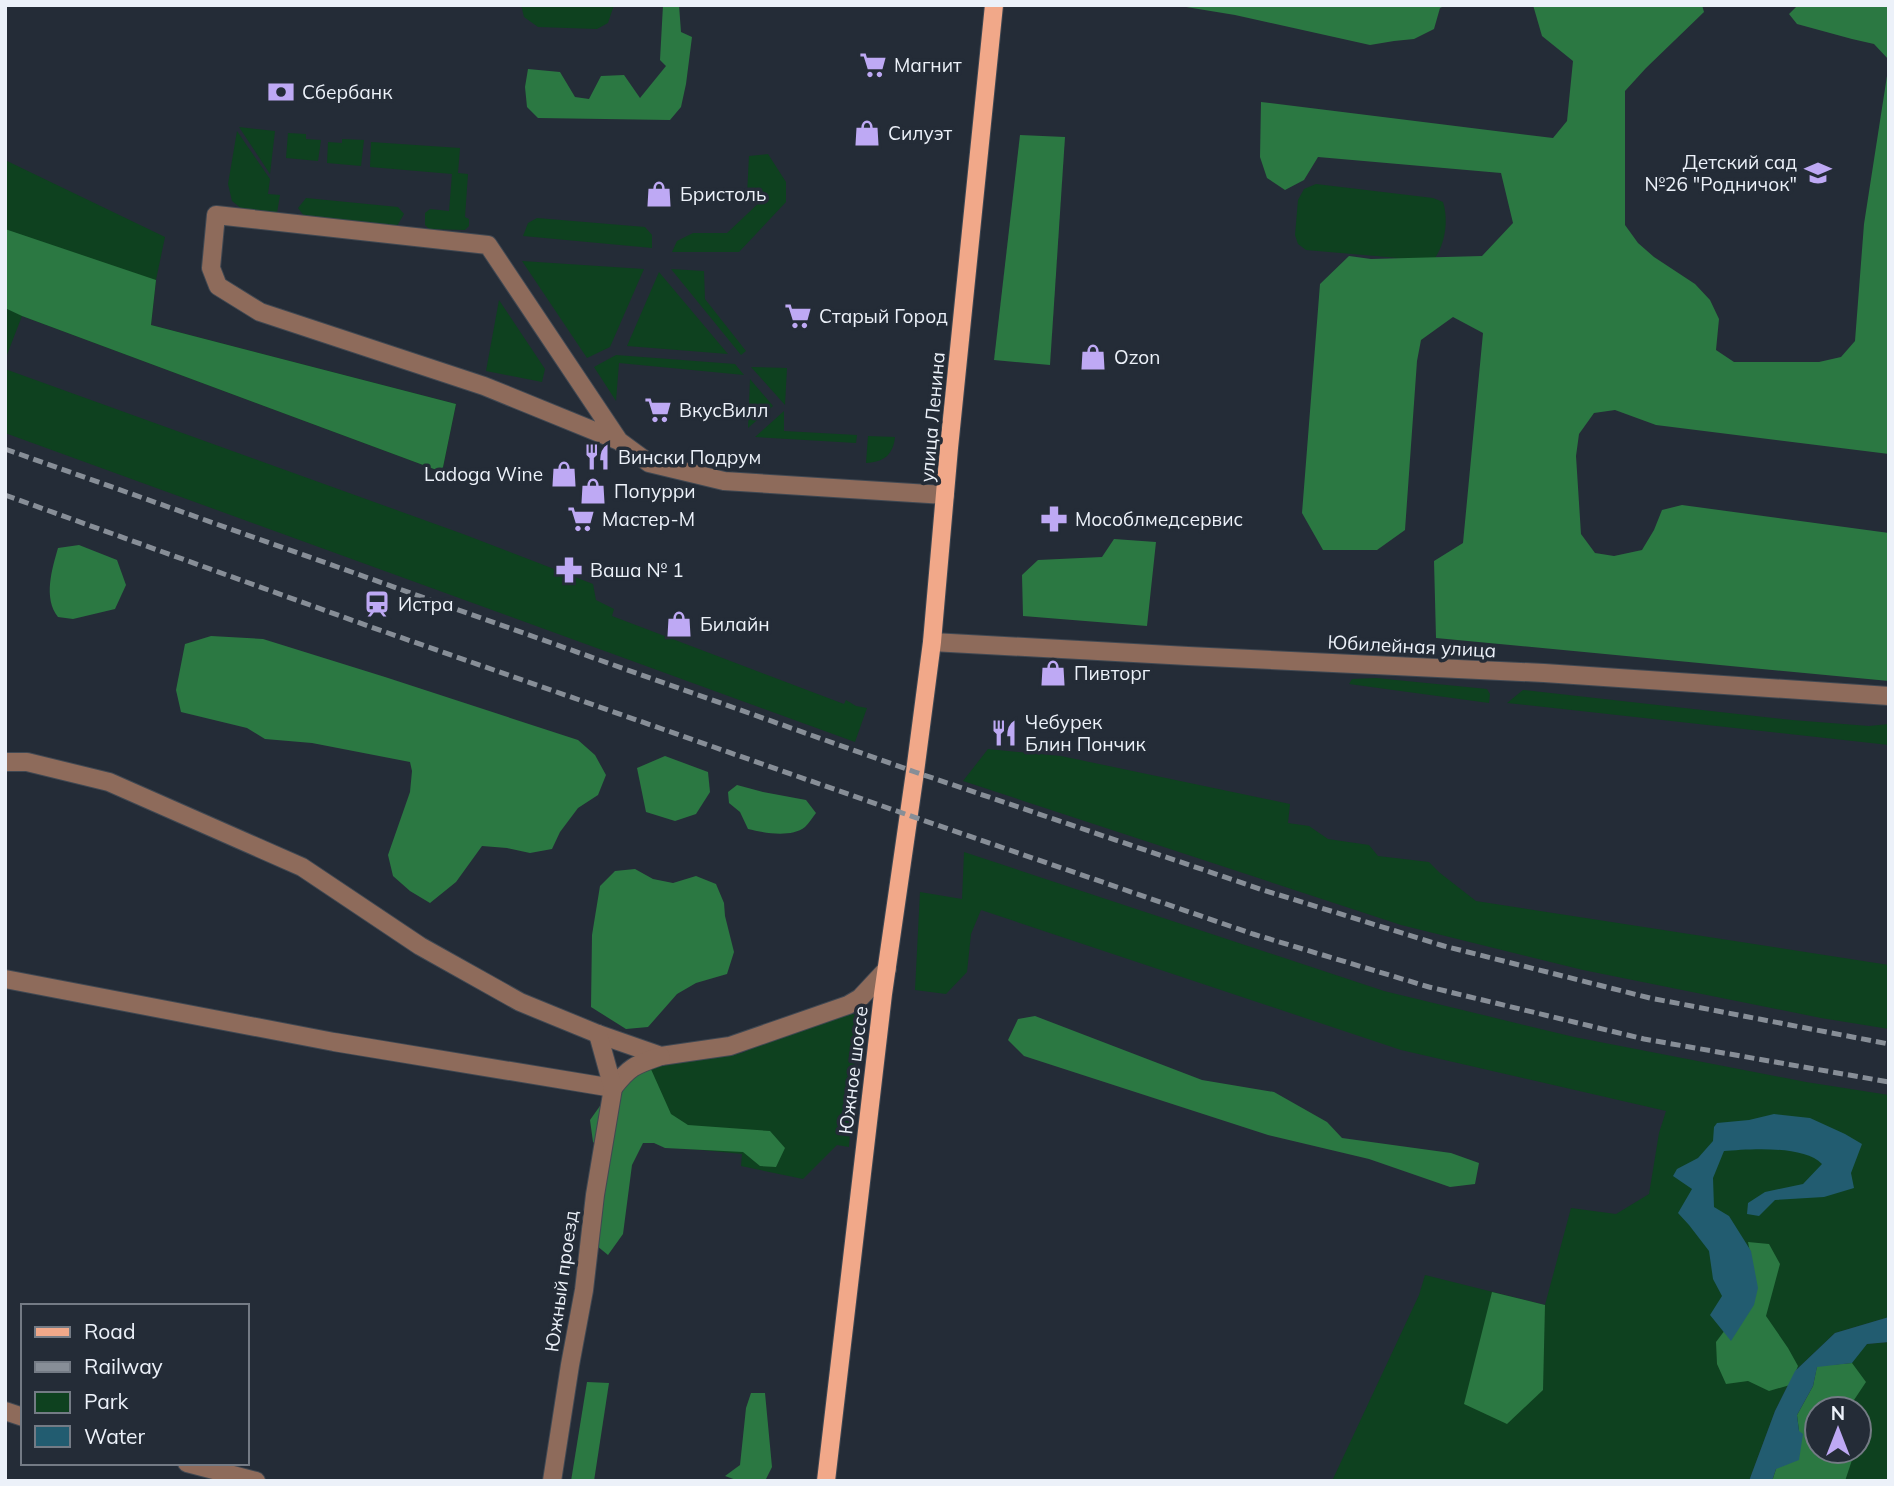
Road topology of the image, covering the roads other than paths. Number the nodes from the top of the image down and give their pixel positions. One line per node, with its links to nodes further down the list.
1 (994, 5): 3 (main road, улица Ленина)
2 (619, 441): 2 (street); 3 (street)
3 (945, 495): 4 (main road, улица Ленина)
4 (932, 642): 5 (main road, улица Ленина); 6 (street, Юбилейная улица)
5 (929, 665): 8 (main road, Южное шоссе)
6 (1889, 696)
7 (5, 762): 10 (street)
8 (887, 969): 11 (street); 16 (main road, Южное шоссе)
9 (5, 979): 12 (street)
10 (598, 1034): 11 (street); 12 (street)
11 (661, 1056): 12 (street)
12 (613, 1088): 15 (street, Южный проезд)
13 (195, 1465): 14 (street)
14 (256, 1481)
15 (552, 1481)
16 (826, 1481)

